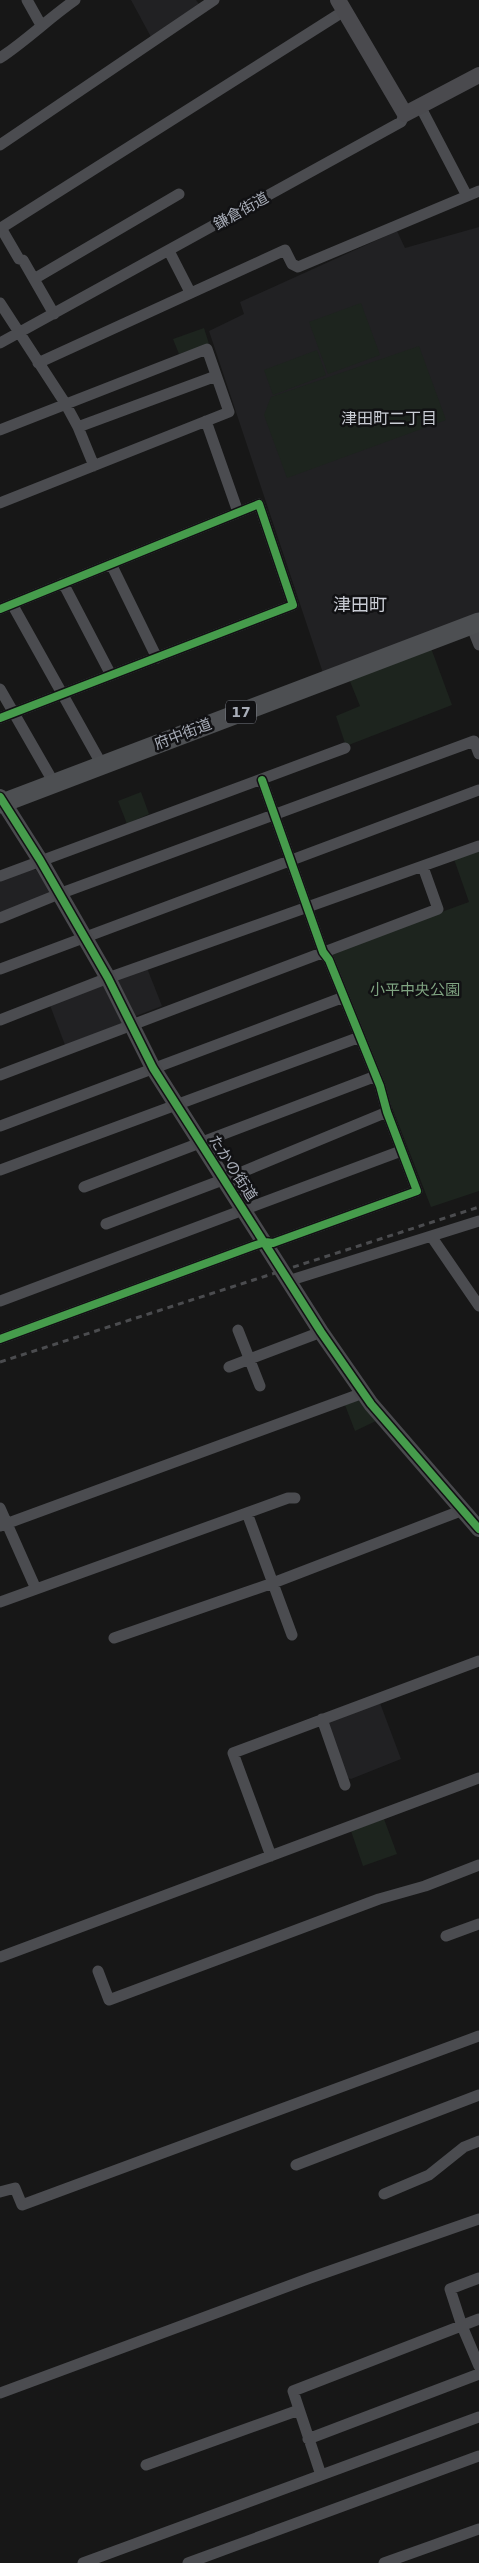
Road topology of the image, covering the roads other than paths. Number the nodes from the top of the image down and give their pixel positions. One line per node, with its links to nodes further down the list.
1 (27, 0): 5 (street)
2 (75, 0): 5 (street)
3 (214, 0): 10 (street)
4 (341, 5): 9 (street); 15 (street)
5 (40, 25): 6 (street)
6 (0, 58)
7 (479, 75): 8 (street, 鎌倉街道)
8 (420, 106): 9 (street, 鎌倉街道); 13 (street)
9 (405, 114): 14 (street, 鎌倉街道)
10 (0, 145)
11 (479, 191): 13 (street)
12 (179, 194): 15 (street)
13 (467, 196): 16 (street)
14 (169, 252): 16 (street); 18 (street, 鎌倉街道)
15 (34, 279): 18 (street)
16 (190, 292): 21 (street)
17 (0, 303): 19 (street)
18 (54, 314): 19 (street, 鎌倉街道)
19 (19, 333): 20 (street, 鎌倉街道); 21 (street)
20 (0, 343)
21 (38, 362): 23 (street)
22 (216, 376): 23 (street); 24 (street); 25 (street)
23 (65, 403): 25 (street); 26 (street)
24 (206, 421): 27 (street); 29 (street)
25 (78, 427): 27 (street)
26 (0, 430)
27 (94, 466): 28 (street)
28 (0, 503)
29 (238, 512): 30 (street); 36 (street)
30 (111, 564): 31 (street); 36 (street)
31 (63, 583): 32 (street); 37 (street)
32 (12, 604): 33 (street); 39 (street)
33 (0, 609)
34 (475, 624): 35 (street); 44 (main road, 府中街道 / 17)
35 (479, 645)
36 (157, 658): 37 (street)
37 (111, 675): 39 (street)
38 (0, 688): 40 (street)
39 (62, 694): 40 (street); 44 (street)
40 (14, 712): 41 (street); 46 (street)
41 (0, 718)
42 (344, 748): 45 (street)
43 (479, 754): 49 (street)
44 (102, 765): 46 (main road, 府中街道 / 17)
45 (262, 780): 49 (street); 51 (street)
46 (54, 783): 48 (main road, 府中街道 / 17)
47 (479, 790): 52 (street)
48 (1, 801): 51 (street, たかの街道)
49 (275, 814): 52 (street); 55 (street)
50 (479, 846): 53 (street)
51 (40, 860): 54 (street); 55 (street, たかの街道)
52 (291, 860): 56 (street); 58 (street)
53 (423, 866): 56 (street); 59 (street)
54 (0, 876)
55 (59, 894): 57 (street); 58 (street, たかの街道)
56 (307, 907): 59 (street); 61 (street)
57 (0, 918)
58 (84, 936): 60 (street); 61 (street, たかの街道)
59 (323, 952): 62 (street); 64 (street)
60 (0, 969)
61 (108, 978): 63 (street); 64 (street, たかの街道)
62 (344, 997): 65 (street); 66 (street)
63 (0, 1020)
64 (132, 1025): 66 (street, たかの街道); 67 (street)
65 (360, 1037): 68 (street); 69 (street)
66 (153, 1068): 69 (street, たかの街道); 71 (street)
67 (0, 1075)
68 (376, 1076): 70 (street); 72 (street)
69 (175, 1103): 72 (street, たかの街道); 74 (street)
70 (387, 1112): 73 (street); 75 (street)
71 (0, 1126)
72 (201, 1144): 75 (street, たかの街道); 76 (street)
73 (401, 1151): 77 (street); 81 (street)
74 (0, 1170)
75 (225, 1179): 77 (street, たかの街道); 79 (street)
76 (84, 1187)
77 (245, 1211): 81 (street, たかの街道); 83 (street)
78 (479, 1221): 80 (street)
79 (106, 1224)
80 (431, 1236): 82 (street); 84 (street)
81 (265, 1242): 82 (street, たかの街道); 87 (street)
82 (288, 1281): 86 (street, たかの街道)
83 (0, 1301)
84 (479, 1306)
85 (238, 1330): 88 (street)
86 (321, 1332): 88 (street); 91 (street, たかの街道)
87 (0, 1339)
88 (250, 1360): 89 (street); 90 (street)
89 (230, 1367)
90 (260, 1386)
91 (363, 1393): 94 (street, たかの街道); 96 (street)
92 (295, 1498): 95 (street)
93 (0, 1508): 96 (street)
94 (463, 1510): 97 (street, たかの街道); 98 (street)
95 (246, 1513): 98 (street); 99 (street)
96 (4, 1525): 99 (street)
97 (479, 1529)
98 (273, 1583): 101 (street); 102 (street)
99 (36, 1589): 100 (street)
100 (0, 1602)
101 (292, 1635)
102 (114, 1638)
103 (479, 1661): 104 (street)
104 (322, 1719): 106 (street); 107 (street)
105 (479, 1778): 107 (street)
106 (345, 1785)
107 (272, 1856): 111 (street)
108 (479, 1865): 112 (street)
109 (479, 1924): 110 (street)
110 (446, 1936)
111 (0, 1957)
112 (98, 1971)
113 (479, 2036): 117 (street)
114 (479, 2095): 116 (street)
115 (479, 2141): 118 (street)
116 (296, 2164)
117 (0, 2192)
118 (384, 2194)
119 (479, 2219): 125 (street)
120 (479, 2278): 122 (street)
121 (479, 2319): 122 (street)
122 (462, 2326): 123 (street); 126 (street)
123 (479, 2366)
124 (479, 2374): 128 (street)
125 (0, 2393)
126 (299, 2410): 128 (street); 130 (street)
127 (479, 2417): 131 (street)
128 (308, 2439): 131 (street)
129 (479, 2456): 134 (street)
130 (146, 2465)
131 (321, 2475): 133 (street)
132 (479, 2529): 135 (street)
133 (83, 2563)
134 (188, 2563)
135 (384, 2563)

